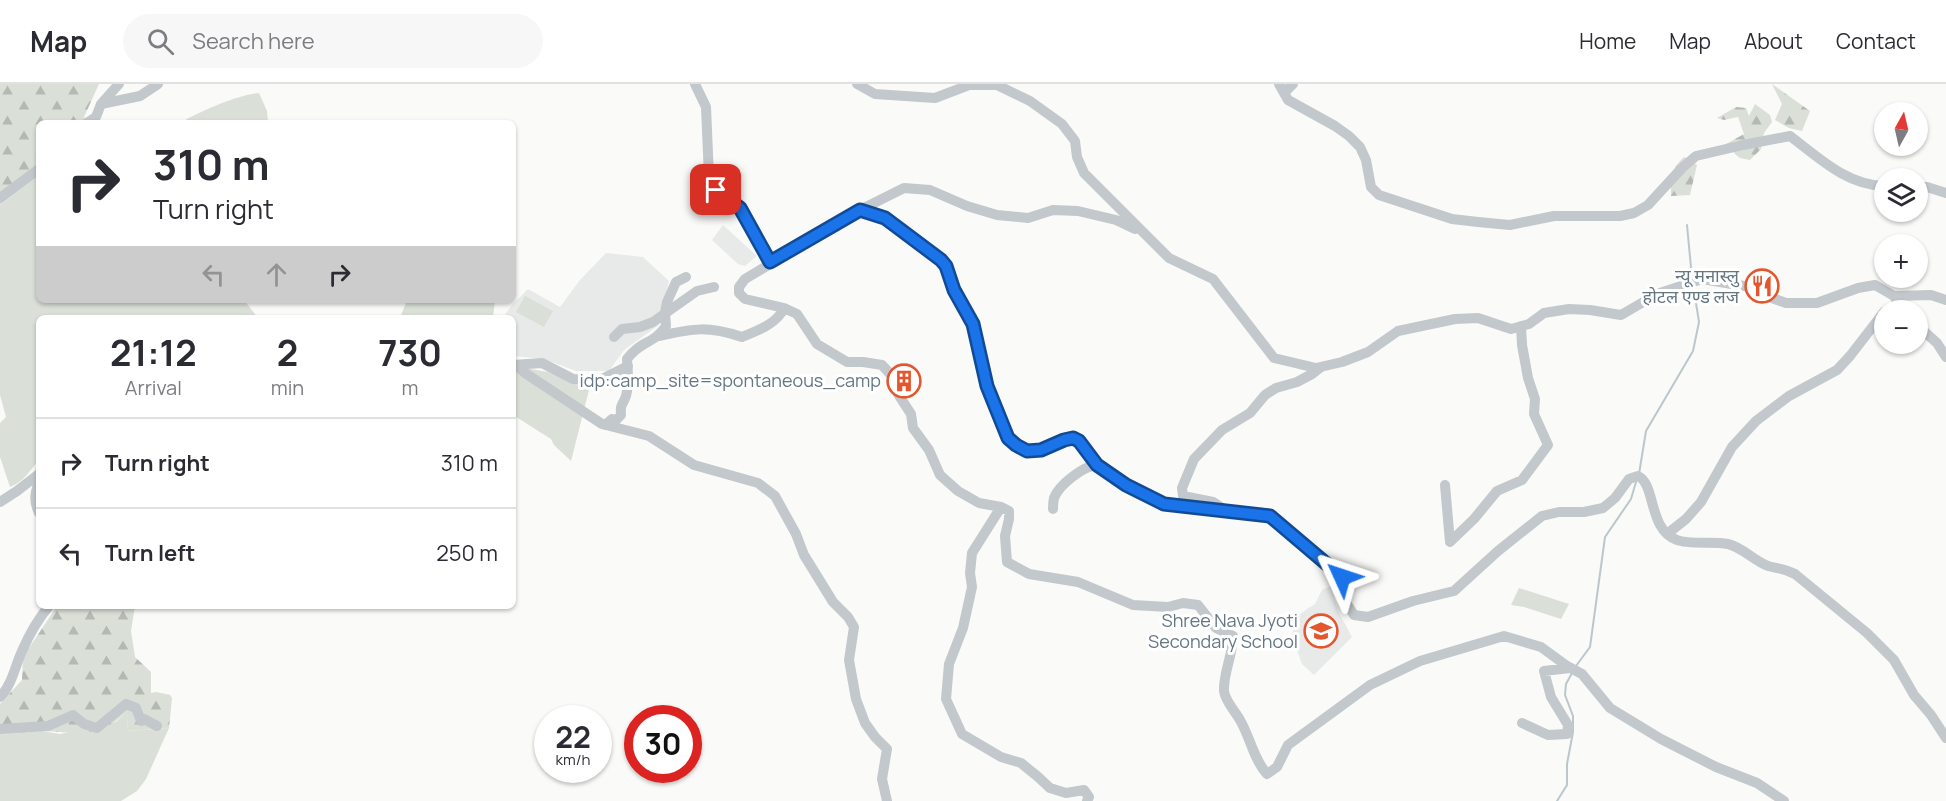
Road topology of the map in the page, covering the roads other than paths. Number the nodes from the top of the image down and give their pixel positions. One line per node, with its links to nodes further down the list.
1 (119, 84): 7 (street)
2 (158, 84): 7 (street)
3 (694, 84): 16 (street)
4 (857, 84): 15 (street)
5 (1293, 84): 6 (street)
6 (1281, 88): 10 (street)
7 (101, 104): 8 (street)
8 (92, 120)
9 (36, 171): 13 (street)
10 (1874, 185)
11 (1928, 187): 12 (street)
12 (1946, 194)
13 (0, 198)
14 (860, 210): 15 (street); 16 (street); 36 (street)
15 (1150, 239): 34 (street)
16 (770, 262): 23 (street)
17 (686, 277): 24 (street)
18 (714, 287): 24 (street)
19 (1894, 296): 20 (street); 21 (street); 22 (street); 26 (street)
20 (1891, 300)
21 (1896, 300)
22 (1946, 300)
23 (784, 308): 28 (street); 42 (street)
24 (666, 315): 28 (street); 29 (street)
25 (1874, 324): 45 (street)
26 (1521, 326): 34 (street); 38 (street)
27 (1928, 335): 30 (street)
28 (660, 336): 33 (street)
29 (614, 337)
30 (1946, 357)
31 (516, 365): 33 (street)
32 (516, 366): 35 (street)
33 (628, 366): 35 (street)
34 (1321, 367): 44 (street)
35 (605, 424): 53 (street)
36 (1097, 465): 43 (street); 44 (street)
37 (36, 476): 40 (street)
38 (1445, 485)
39 (36, 489): 41 (street)
40 (0, 502)
41 (36, 506)
42 (1001, 507): 47 (street); 54 (street)
43 (1053, 508)
44 (1227, 511): 45 (street)
45 (1667, 534): 52 (street)
46 (47, 609): 48 (street)
47 (1570, 668): 49 (street); 55 (street)
48 (0, 697)
49 (1522, 723)
50 (158, 726): 51 (street)
51 (0, 729)
52 (1946, 738)
53 (888, 801)
54 (1087, 801)
55 (1784, 801)

